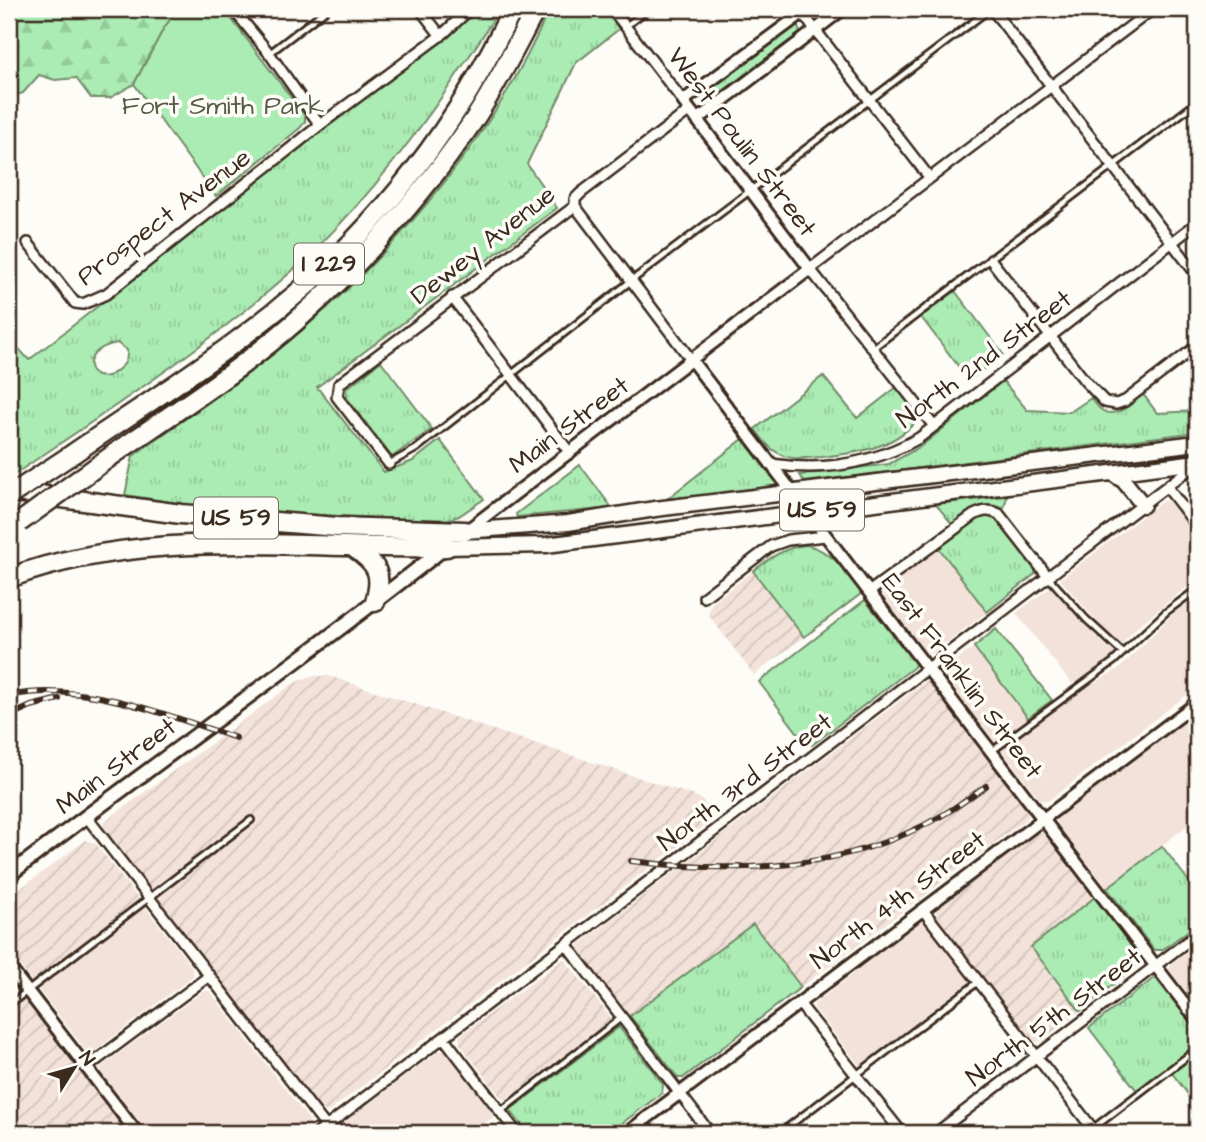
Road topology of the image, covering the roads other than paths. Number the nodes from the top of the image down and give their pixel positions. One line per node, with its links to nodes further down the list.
1 (233, 9): 16 (street)
2 (327, 9): 16 (lane)
3 (420, 9): 15 (street)
4 (470, 9): 15 (street, Prospect Avenue)
5 (513, 9): 48 (highway, I 229, bridge)
6 (536, 9): 51 (highway, I 229, bridge)
7 (612, 9): 13 (street, West Poulin Street)
8 (648, 9): 13 (lane)
9 (843, 9): 14 (street, Dewey Avenue)
10 (991, 9): 17 (street); 18 (lane)
11 (1153, 9): 17 (street, Main Street)
12 (803, 10): 14 (street); 20 (street, Dewey Avenue)
13 (626, 26): 20 (street, West Poulin Street)
14 (815, 30): 18 (street); 20 (street, Dewey Avenue)
15 (441, 36): 21 (street, Prospect Avenue)
16 (269, 53): 21 (street)
17 (1052, 85): 22 (street); 23 (street, Main Street)
18 (870, 100): 23 (street); 24 (lane)
19 (1197, 102): 22 (lane)
20 (690, 110): 24 (street, West Poulin Street); 25 (street, Dewey Avenue)
21 (320, 125): 28 (street, Prospect Avenue)
22 (1114, 165): 27 (street); 29 (lane)
23 (929, 177): 30 (street, Main Street)
24 (750, 190): 30 (street, West Poulin Street); 32 (lane)
25 (575, 206): 32 (street); 33 (street, Dewey Avenue)
26 (1197, 223): 27 (street, North 2nd Street)
27 (1172, 242): 31 (street); 34 (street, North 2nd Street)
28 (28, 243)
29 (991, 260): 34 (street); 36 (lane)
30 (810, 269): 36 (street); 37 (street, Main Street)
31 (1197, 275)
32 (631, 281): 37 (street); 38 (lane)
33 (453, 297): 38 (street); 43 (street, Dewey Avenue)
34 (1049, 336): 35 (street); 39 (street, North 2nd Street)
35 (1197, 346)
36 (873, 348): 39 (street)
37 (692, 360): 41 (street, Main Street); 44 (street, East Franklin Street)
38 (511, 375): 41 (street); 43 (lane)
39 (933, 425): 44 (street, North 2nd Street)
40 (1197, 443): 47 (main road, US 59)
41 (570, 453): 53 (street, Main Street)
42 (1197, 462): 45 (main road, US 59); 46 (street, North 3rd Street)
43 (389, 464)
44 (771, 464): 47 (street, East Franklin Street)
45 (1112, 473): 49 (main road); 50 (main road, US 59)
46 (1167, 486): 49 (street, North 3rd Street); 52 (street)
47 (794, 493): 50 (street, East Franklin Street); 53 (main road, US 59)
48 (9, 494): 53 (highway, US 59)
49 (1143, 505): 58 (street, North 3rd Street)
50 (807, 512): 54 (street, East Franklin Street); 56 (main road, US 59)
51 (14, 526)
52 (1197, 526)
53 (465, 531): 56 (main road, Main Street)
54 (826, 536): 60 (street, East Franklin Street); 61 (street)
55 (353, 547): 56 (highway, US 59); 57 (highway, US 59); 62 (highway)
56 (447, 547): 62 (main road, Main Street)
57 (9, 578)
58 (1049, 578): 60 (street); 63 (lane); 64 (street, North 3rd Street)
59 (1197, 589): 63 (lane)
60 (869, 592): 64 (street, East Franklin Street)
61 (704, 597)
62 (375, 603): 67 (main road, Main Street)
63 (1123, 653): 66 (lane)
64 (928, 669): 66 (street, East Franklin Street); 74 (street, North 3rd Street)
65 (1197, 702): 68 (street, North 4th Street)
66 (991, 751): 68 (street, East Franklin Street)
67 (86, 816): 70 (main road, Main Street); 71 (street)
68 (1043, 819): 72 (street, North 4th Street); 75 (street, East Franklin Street)
69 (251, 820): 71 (lane)
70 (9, 875)
71 (150, 899): 77 (street); 79 (lane)
72 (923, 910): 78 (street); 80 (street, North 4th Street)
73 (1197, 934): 75 (street, North 5th Street)
74 (566, 944): 82 (street); 84 (street, North 3rd Street)
75 (1156, 966): 83 (street, East Franklin Street); 86 (street, North 5th Street)
76 (9, 967): 79 (street)
77 (209, 975): 87 (street); 91 (street)
78 (978, 982): 86 (street); 88 (lane)
79 (28, 991): 81 (lane); 87 (street)
80 (799, 1003): 88 (street); 89 (street, North 4th Street)
81 (9, 1005)
82 (622, 1017): 89 (street); 90 (lane)
83 (1197, 1020)
84 (444, 1038): 90 (street); 91 (street, North 3rd Street)
85 (1197, 1049): 92 (lane)
86 (1037, 1058): 92 (street); 99 (street, North 5th Street)
87 (86, 1068): 93 (street)
88 (856, 1076): 97 (lane); 98 (street)
89 (680, 1093): 95 (street, North 4th Street); 96 (street)
90 (500, 1111): 94 (street)
91 (325, 1131)
92 (1092, 1132)
93 (137, 1133)
94 (517, 1133)
95 (627, 1133)
96 (710, 1133)
97 (780, 1133)
98 (902, 1133)
99 (936, 1133)

